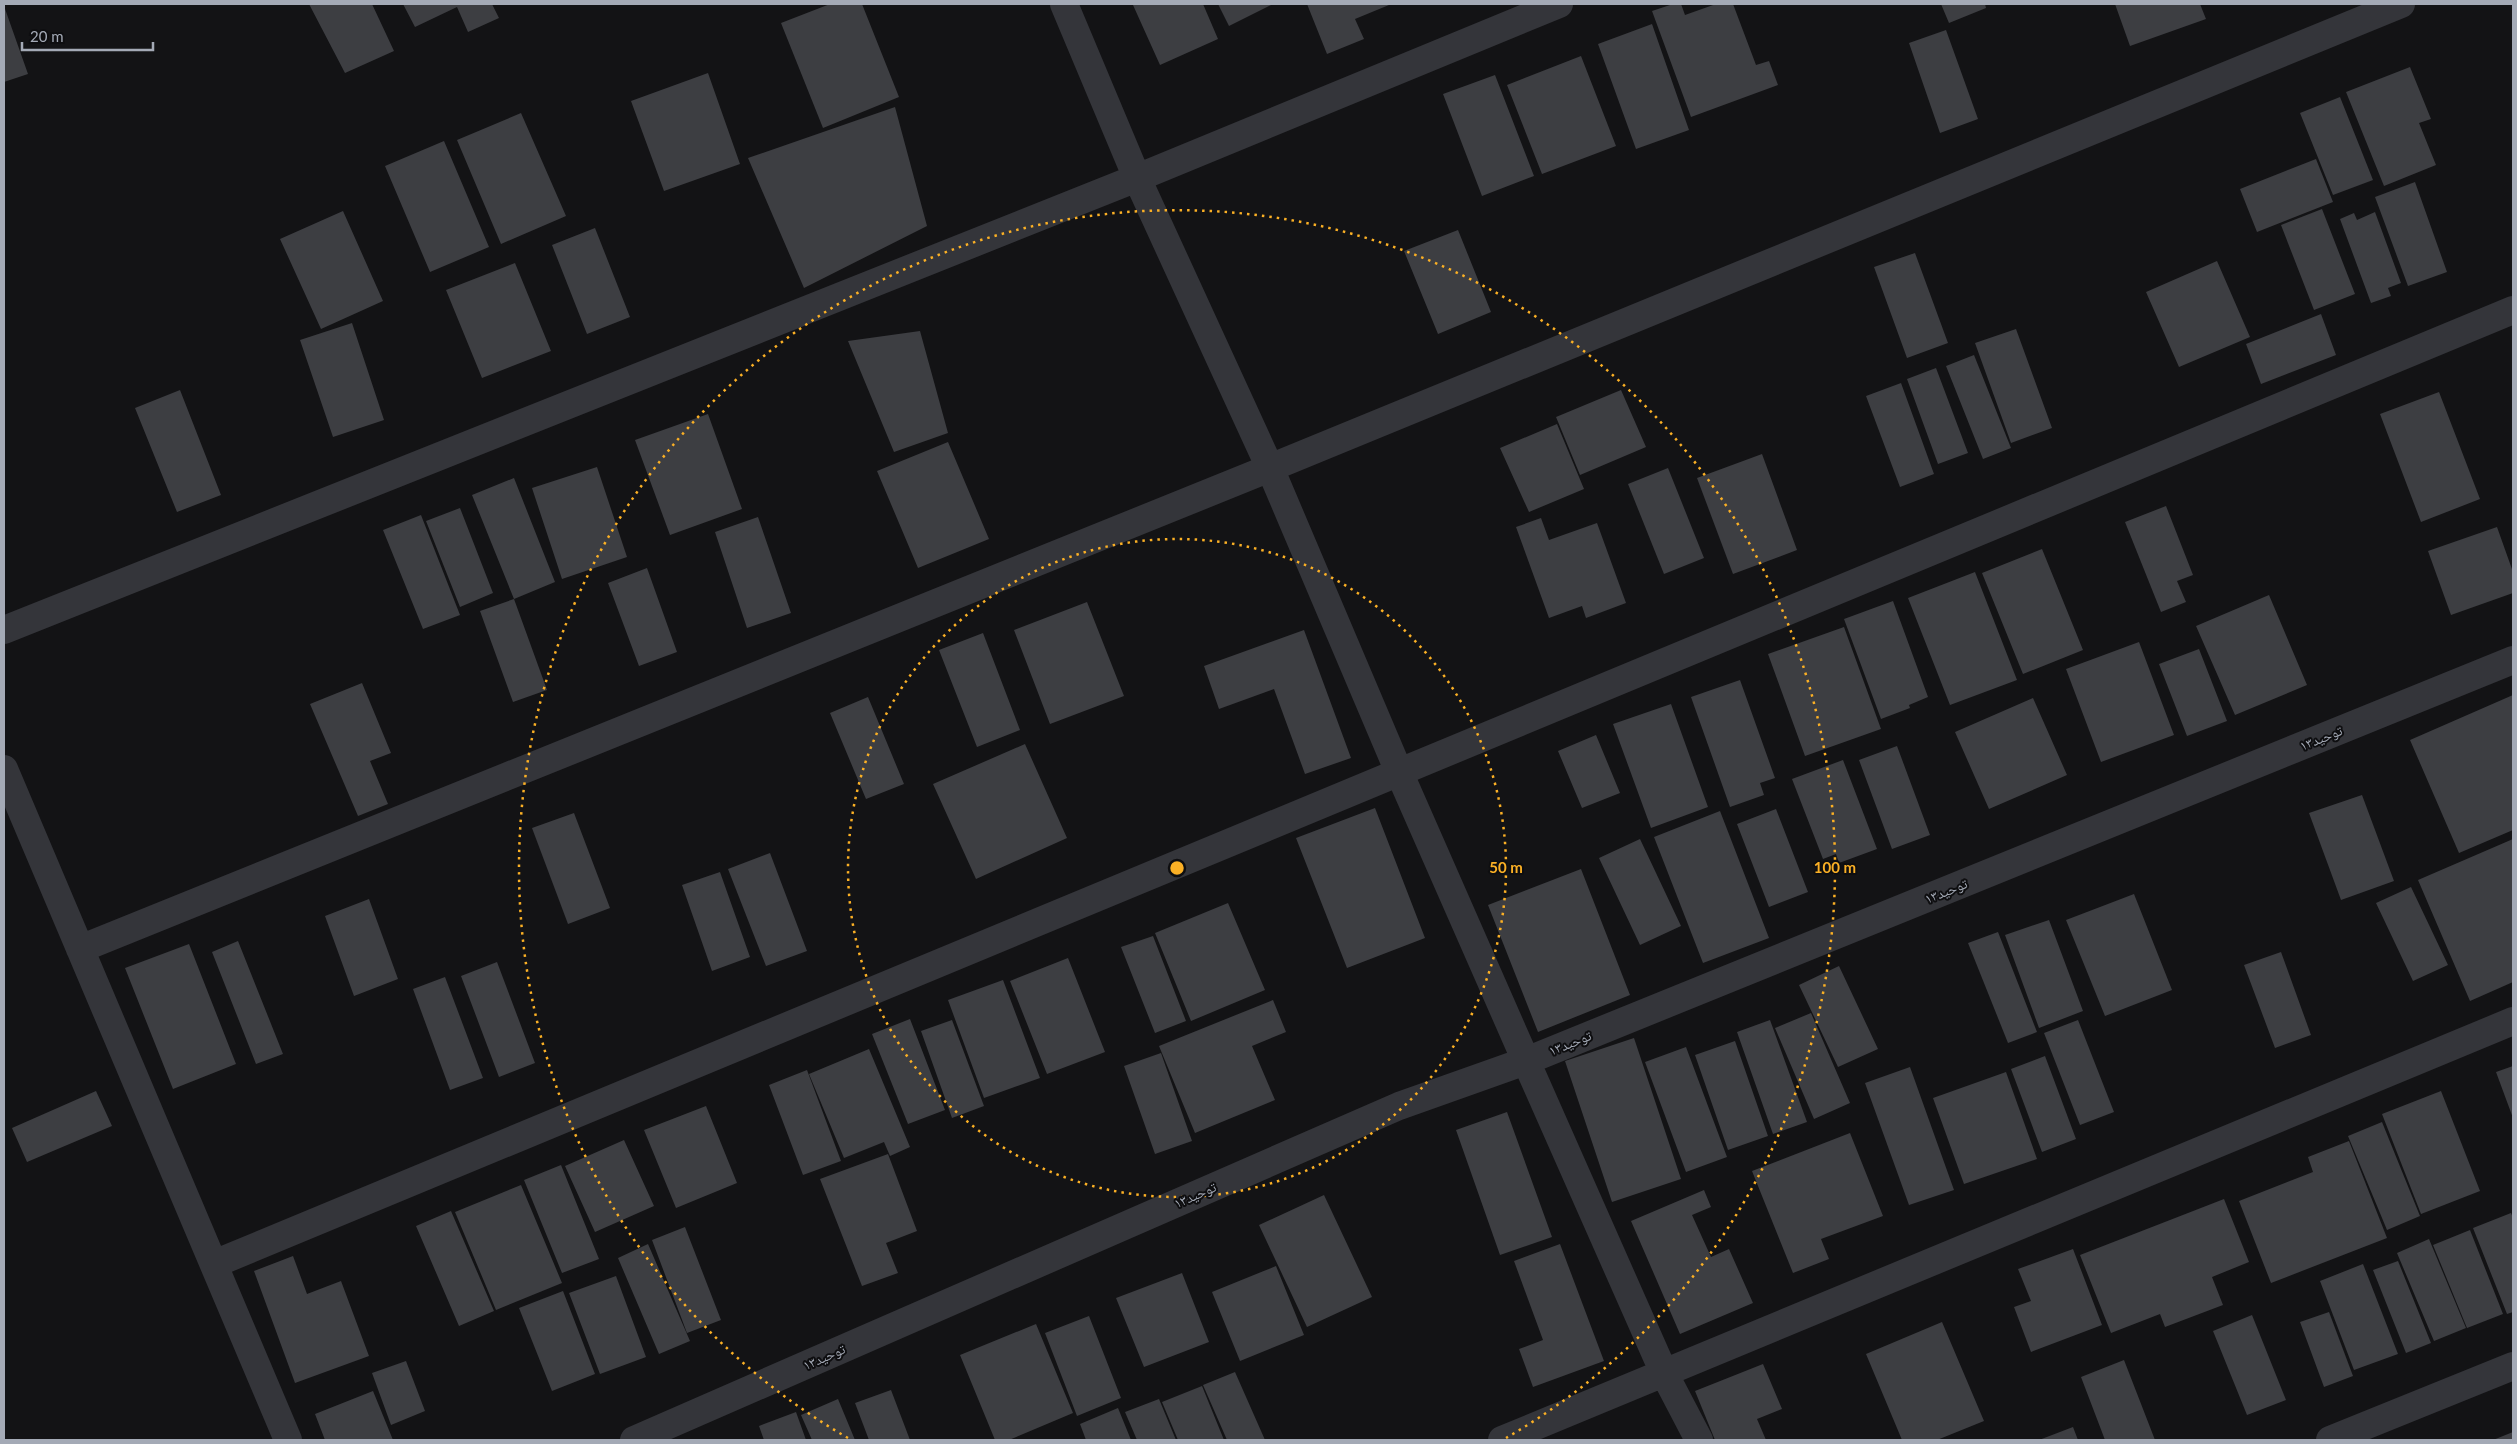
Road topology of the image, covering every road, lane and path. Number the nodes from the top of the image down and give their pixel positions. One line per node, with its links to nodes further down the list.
1 (1064, 4): 4 (street)
2 (1558, 4): 4 (street)
3 (2401, 4): 6 (street)
4 (1137, 178): 6 (street); 7 (street)
5 (2513, 310): 10 (street)
6 (1270, 468): 10 (street); 11 (street)
7 (4, 630)
8 (2513, 660): 13 (street, توحید۱۳)
9 (4, 769): 11 (street)
10 (1399, 772): 13 (street); 14 (street)
11 (80, 949): 14 (street)
12 (2513, 1021): 16 (street)
13 (1526, 1061): 16 (street); 18 (street, توحید۱۳)
14 (214, 1264): 17 (street)
15 (2513, 1366): 21 (street)
16 (1664, 1373): 19 (street); 20 (street)
17 (288, 1440)
18 (634, 1440)
19 (1502, 1440)
20 (1699, 1440)
21 (2330, 1440)

